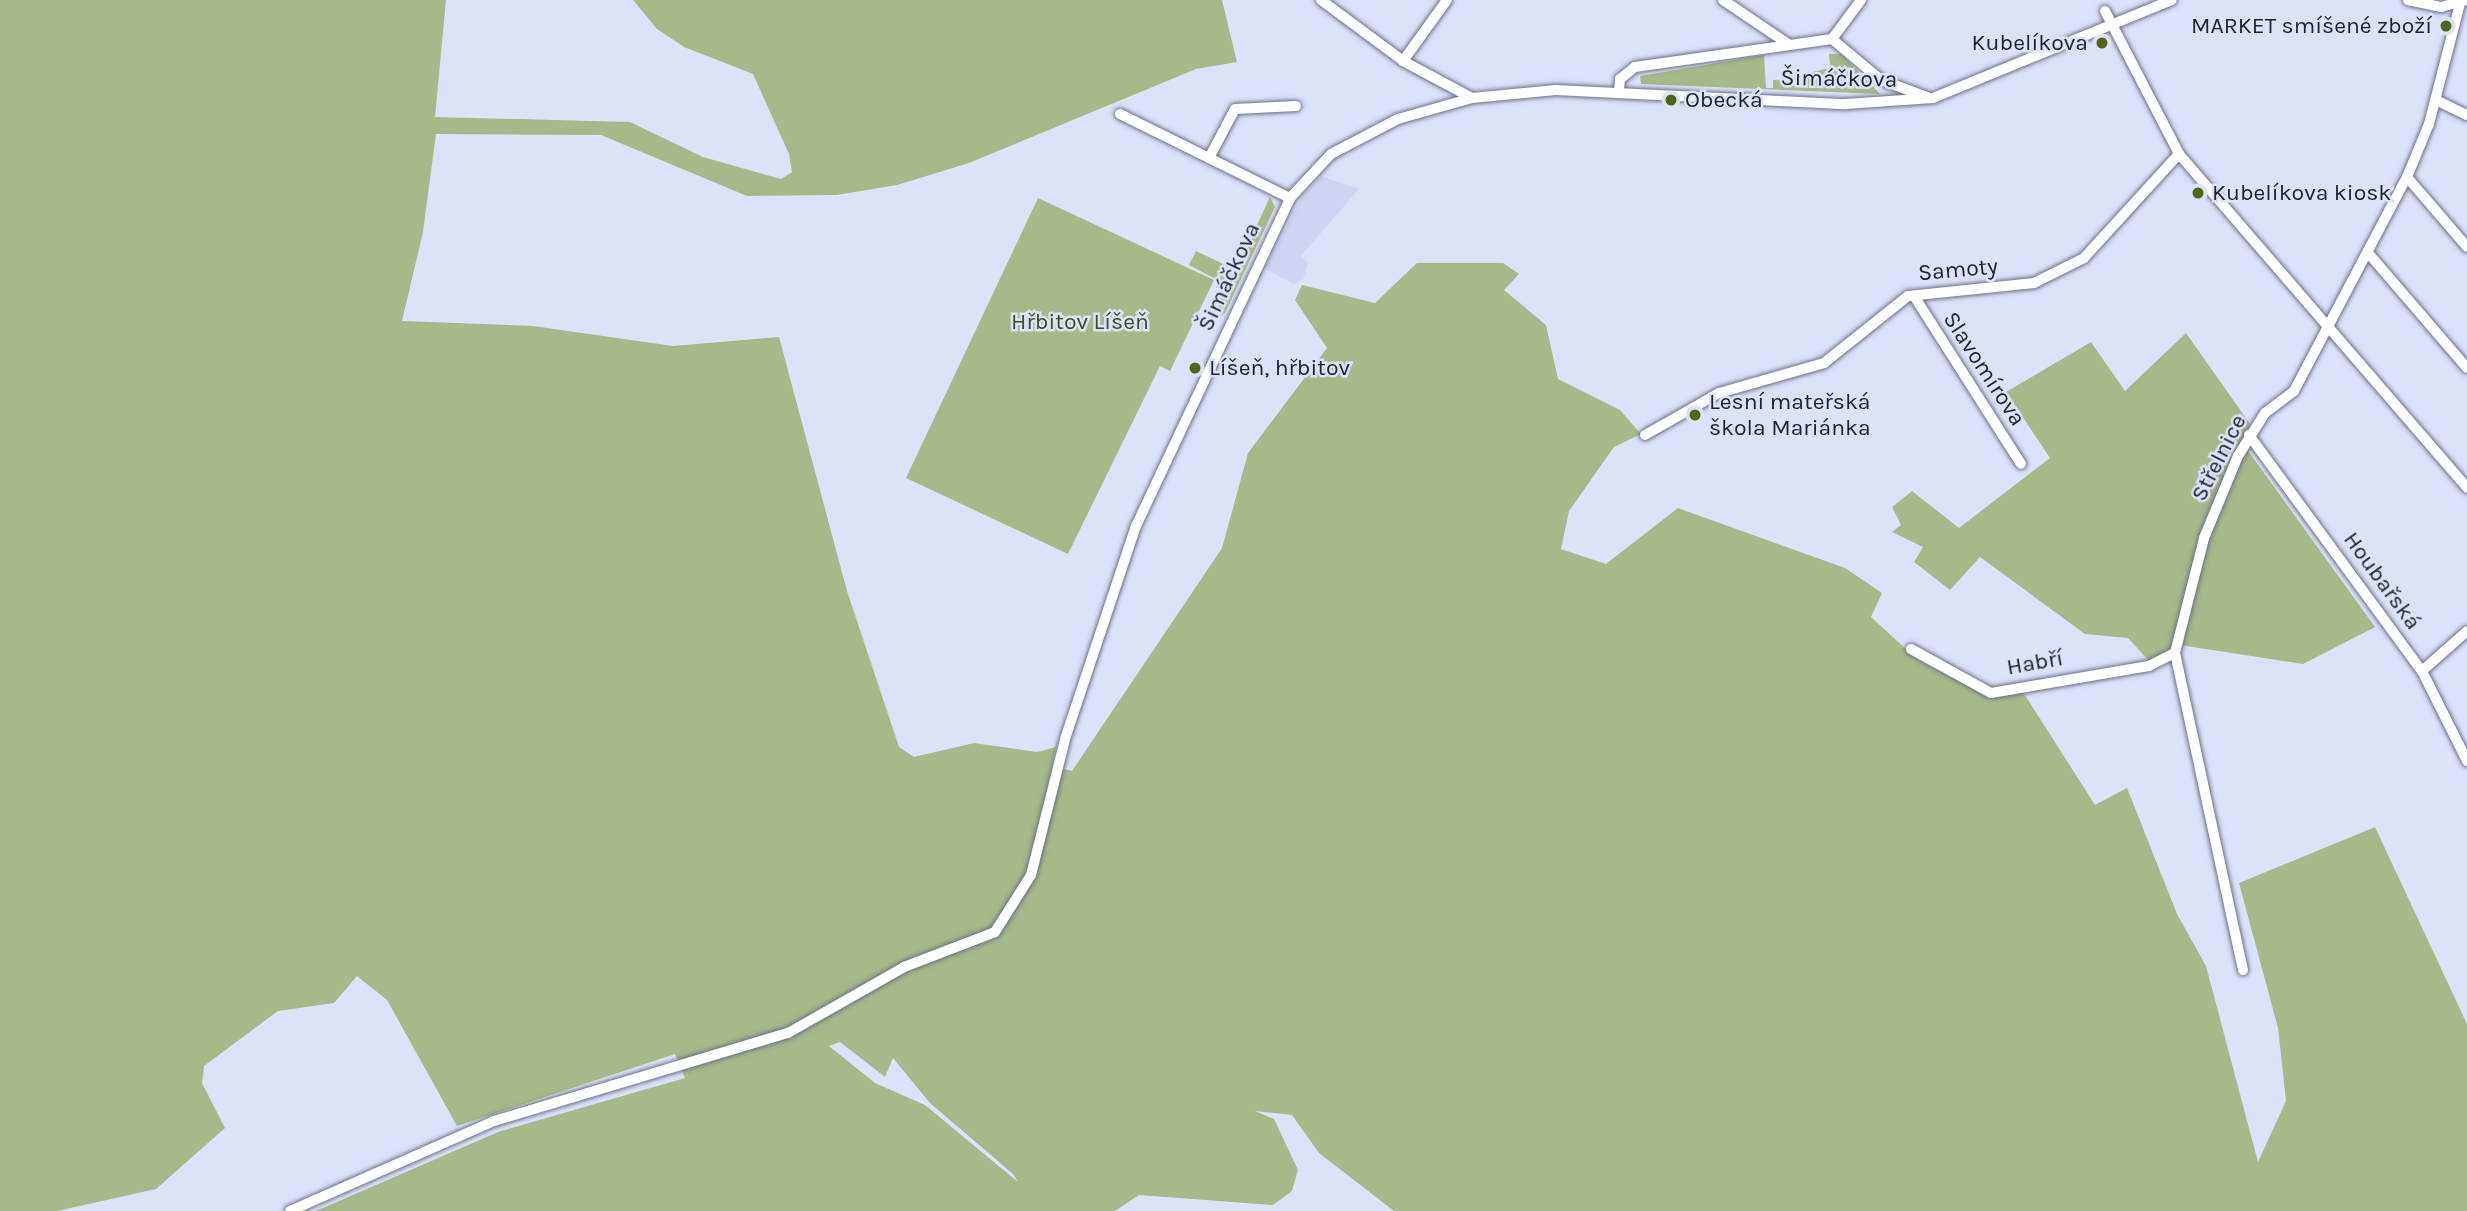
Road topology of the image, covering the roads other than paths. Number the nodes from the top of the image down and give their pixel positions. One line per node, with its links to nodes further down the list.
1 (1321, 0): 12 (street)
2 (1447, 0): 12 (street)
3 (1723, 0): 11 (street)
4 (1861, 0): 10 (street)
5 (2172, 0): 9 (street, Šimáčkova)
6 (2408, 0): 7 (street)
7 (2464, 2): 16 (street, Střelnice)
8 (2105, 11): 9 (street)
9 (2111, 26): 14 (street, Šimáčkova); 20 (street)
10 (1832, 39): 11 (street, Šimáčkova); 14 (street, Šimáčkova)
11 (1788, 44): 13 (street, Šimáčkova)
12 (1403, 61): 15 (street)
13 (1619, 92): 14 (street, Šimáčkova); 15 (street, Šimáčkova)
14 (1933, 98)
15 (1472, 99): 23 (street, Šimáčkova)
16 (2435, 100): 19 (street); 22 (street, Střelnice)
17 (1296, 106): 21 (street)
18 (1120, 114): 21 (street)
19 (2467, 115)
20 (2179, 154): 26 (street, Samoty); 27 (street)
21 (1209, 158): 23 (street)
22 (2407, 177): 24 (street); 25 (street, Střelnice)
23 (1290, 198): 39 (street, Šimáčkova)
24 (2467, 247)
25 (2369, 254): 27 (street, Střelnice); 28 (street)
26 (1914, 296): 29 (street, Samoty); 31 (street, Slavomírova)
27 (2329, 327): 30 (street, Střelnice); 32 (street)
28 (2467, 368)
29 (1645, 435)
30 (2249, 435): 35 (street, Střelnice); 36 (street, Houbařská)
31 (2021, 464)
32 (2467, 488)
33 (2467, 631): 36 (street)
34 (1911, 649): 35 (street, Habří)
35 (2175, 653): 38 (street, Střelnice)
36 (2422, 671): 37 (street, Houbařská)
37 (2467, 761)
38 (2243, 970)
39 (290, 1211)

